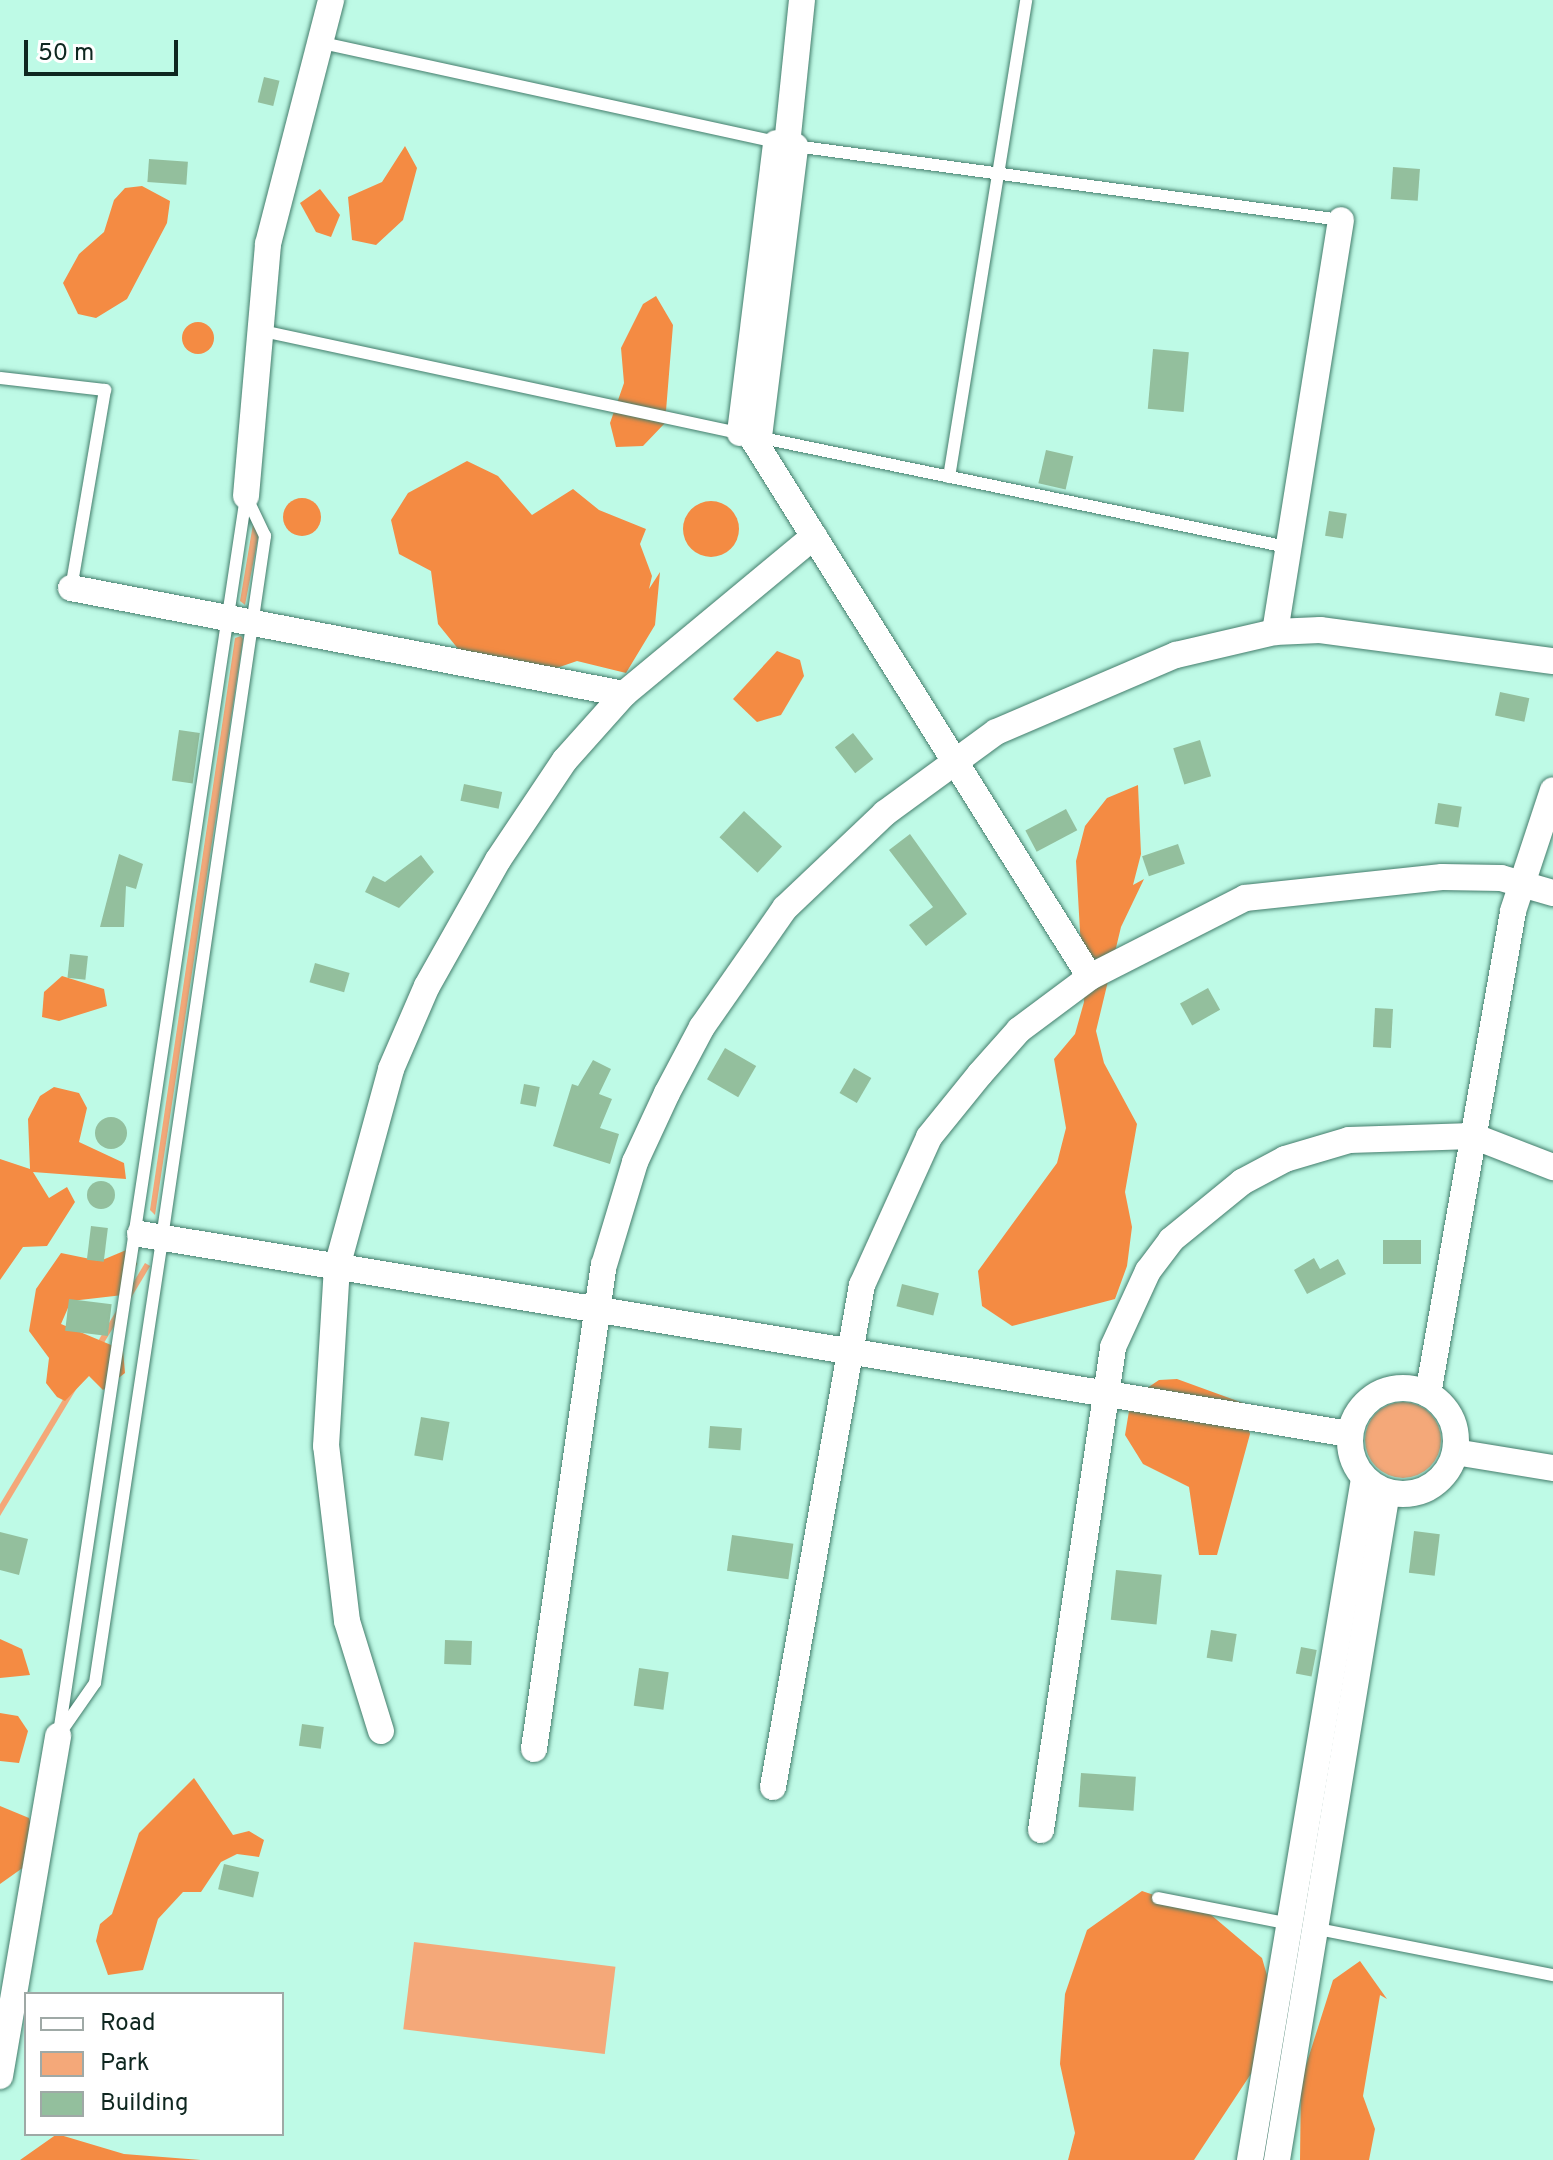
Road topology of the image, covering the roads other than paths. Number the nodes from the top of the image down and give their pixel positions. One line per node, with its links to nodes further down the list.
1 (331, 0): 4 (street)
2 (802, 0): 5 (street)
3 (1026, 0): 6 (lane)
4 (322, 43): 5 (lane); 8 (street)
5 (786, 144): 6 (lane); 10 (street)
6 (1001, 173): 7 (lane); 11 (lane)
7 (1341, 220): 14 (street)
8 (258, 330): 10 (lane); 12 (street)
9 (0, 378): 15 (lane)
10 (750, 435): 11 (lane); 13 (street)
11 (949, 477): 14 (lane)
12 (246, 496): 16 (lane); 16 (lane)
13 (814, 536): 19 (street); 20 (street)
14 (1287, 547): 17 (street)
15 (71, 588): 16 (street)
16 (240, 618): 19 (street); 27 (lane); 27 (lane)
17 (1275, 632): 18 (street); 20 (street)
18 (1553, 661)
19 (624, 694): 28 (street)
20 (953, 760): 24 (street); 29 (street)
21 (1553, 790): 22 (street)
22 (1520, 883): 23 (street); 24 (street); 25 (street)
23 (1553, 893)
24 (1090, 977): 30 (street)
25 (1473, 1136): 26 (street); 31 (street); 32 (street)
26 (1553, 1167)
27 (151, 1236): 28 (street); 39 (lane); 39 (lane)
28 (337, 1267): 29 (street); 38 (street)
29 (594, 1309): 30 (street); 40 (street)
30 (850, 1351): 31 (street); 41 (street)
31 (1106, 1393): 33 (street); 42 (street)
32 (1428, 1394): 33 (street); 34 (street)
33 (1350, 1434): 36 (street)
34 (1455, 1452): 35 (street); 37 (street)
35 (1553, 1468)
36 (1364, 1479): 37 (street); 44 (street)
37 (1387, 1492): 45 (street)
38 (381, 1731)
39 (58, 1736): 47 (street)
40 (534, 1749)
41 (773, 1787)
42 (1041, 1830)
43 (1158, 1898): 44 (lane)
44 (1289, 1923): 45 (lane); 48 (street)
45 (1315, 1928): 46 (lane); 49 (street)
46 (1553, 1975)
47 (0, 2076)
48 (1250, 2160)
49 (1277, 2160)

